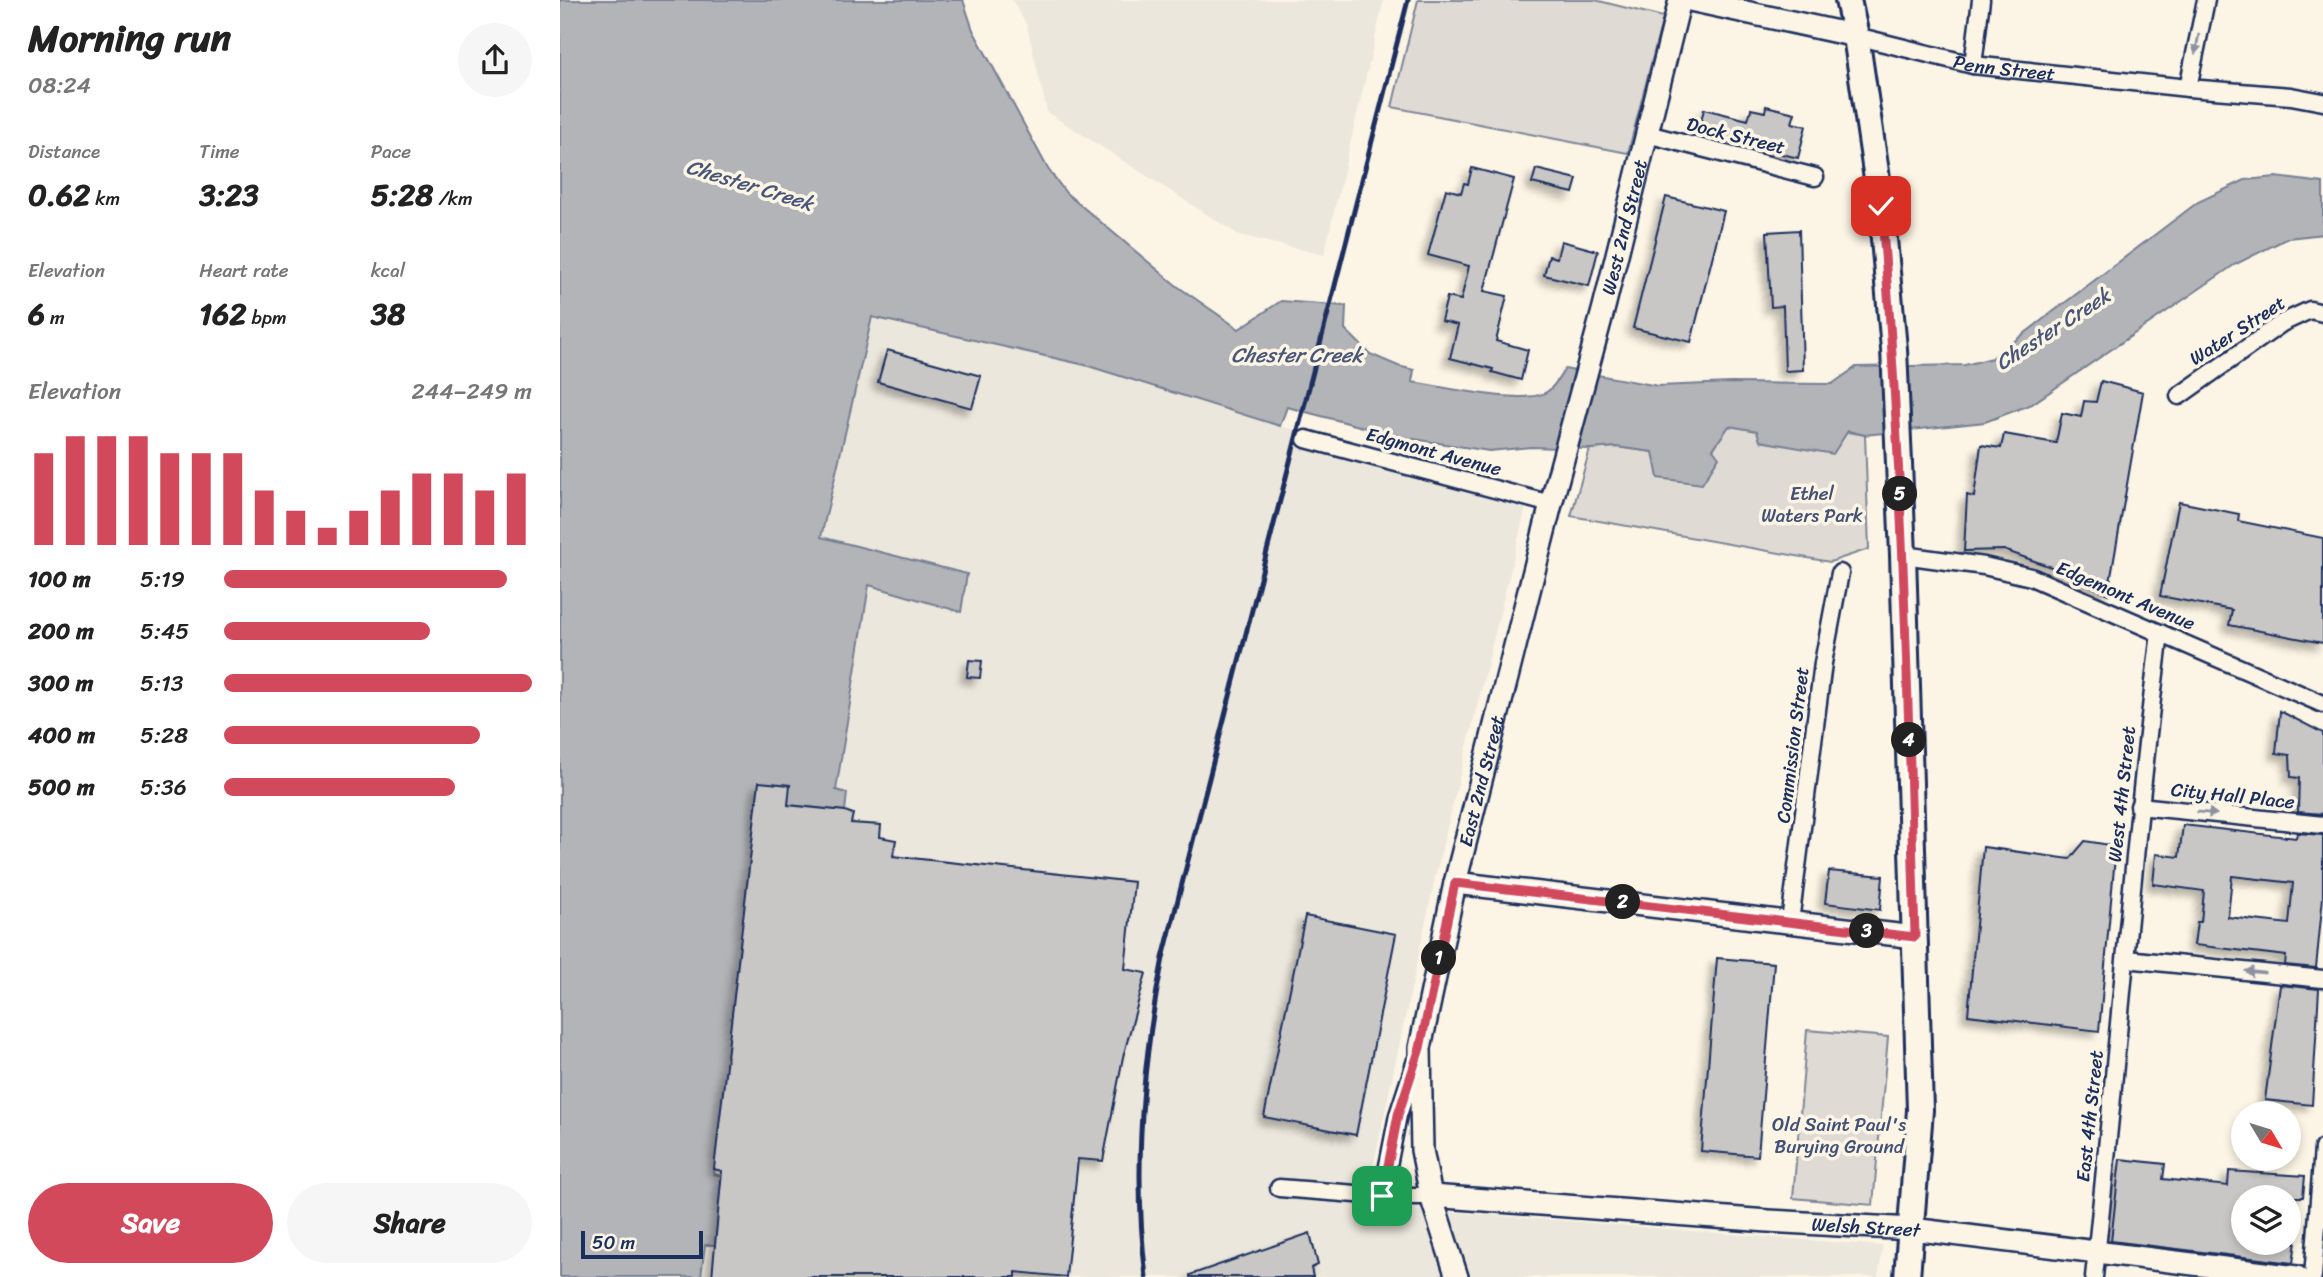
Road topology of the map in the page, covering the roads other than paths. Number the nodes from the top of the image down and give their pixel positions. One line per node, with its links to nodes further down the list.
1 (1680, 0): 10 (street, West 2nd Street)
2 (1690, 0): 6 (street, Penn Street)
3 (1848, 0): 6 (main road)
4 (1981, 0): 7 (street)
5 (2206, 0): 8 (street, one-way to 8)
6 (1856, 36): 7 (street, Penn Street); 17 (main road)
7 (1973, 65): 8 (street, Penn Street)
8 (2188, 88): 9 (street, Penn Street)
9 (2323, 102)
10 (1647, 134): 11 (street, Dock Street); 15 (street, West 2nd Street)
11 (1815, 177)
12 (2323, 313): 13 (street, Water Street)
13 (2179, 396)
14 (1306, 439): 16 (street, Edgmont Avenue)
15 (1565, 454): 16 (street, East 2nd Street)
16 (1551, 504): 23 (street, East 2nd Street)
17 (1903, 555): 19 (street, Edgemont Avenue); 25 (main road)
18 (1840, 573): 24 (street, Commission Street)
19 (2160, 633): 20 (street, Edgemont Avenue); 21 (street, West 4th Street)
20 (2323, 704)
21 (2139, 806): 22 (street, City Hall Place, one-way to 22); 26 (street, West 4th Street)
22 (2323, 825)
23 (1455, 883): 24 (street); 28 (street, East 2nd Street)
24 (1790, 922): 25 (street)
25 (1915, 937): 33 (main road)
26 (2126, 959): 27 (street, one-way to 26); 34 (street, East 4th Street)
27 (2323, 979)
28 (1420, 1048): 31 (street); 32 (street, East 2nd Street)
29 (2323, 1148): 39 (street)
30 (1279, 1188): 31 (street)
31 (1382, 1196): 32 (street)
32 (1431, 1196): 33 (street, Welsh Street); 35 (street, East 2nd Street)
33 (1912, 1229): 34 (street, Welsh Street); 36 (main road)
34 (2097, 1251): 37 (street, East 4th Street); 38 (street, Welsh Street)
35 (1457, 1277)
36 (1907, 1277)
37 (2094, 1277)
38 (2297, 1277)
39 (2313, 1277)

